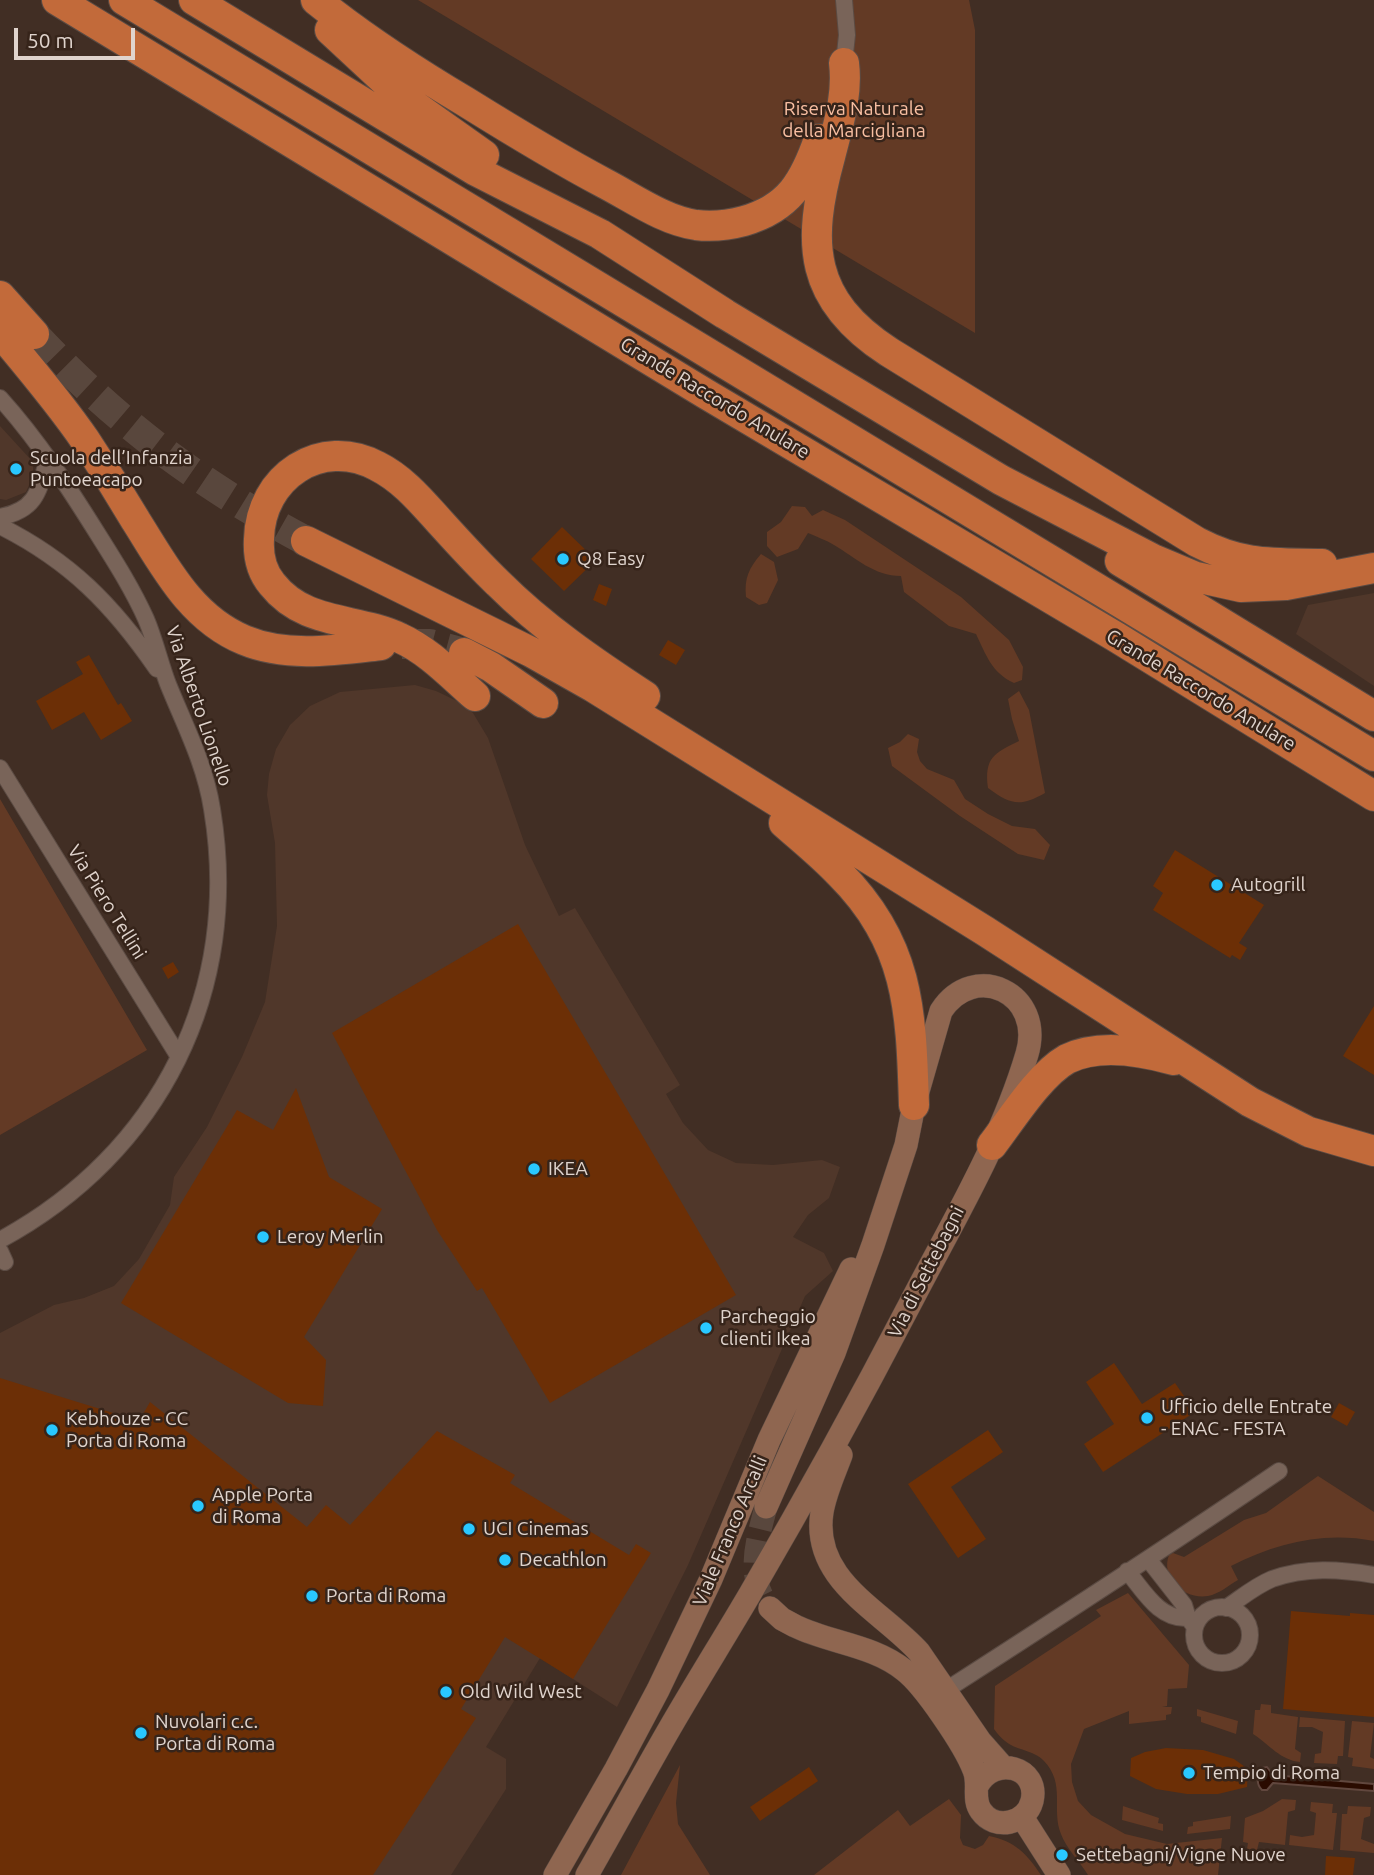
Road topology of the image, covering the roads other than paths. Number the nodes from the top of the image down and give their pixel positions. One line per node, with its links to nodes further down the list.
1 (44, 0): 8 (highway)
2 (57, 0): 8 (highway, Grande Raccordo Anulare)
3 (124, 0): 27 (highway, Grande Raccordo Anulare)
4 (194, 0): 10 (highway)
5 (300, 0): 10 (highway)
6 (316, 0): 9 (highway)
7 (844, 0): 9 (street)
8 (88, 19): 30 (highway, Grande Raccordo Anulare)
9 (844, 63): 20 (highway)
10 (600, 234): 16 (highway)
11 (0, 296): 13 (highway)
12 (0, 332): 21 (highway)
13 (34, 334)
14 (0, 398): 15 (street, Via Alberto Lionello)
15 (48, 458): 17 (street); 23 (street, Via Alberto Lionello)
16 (1001, 480): 20 (highway); 26 (highway)
17 (0, 517)
18 (0, 526): 23 (street)
19 (306, 541): 29 (highway)
20 (1373, 569)
21 (381, 645)
22 (464, 653): 25 (highway)
23 (169, 685): 32 (street, Via Alberto Lionello)
24 (475, 696): 31 (highway)
25 (543, 702)
26 (1374, 716)
27 (1374, 756)
28 (0, 768): 32 (street, Via Piero Tellini)
29 (729, 773): 31 (highway); 34 (highway)
30 (1374, 796)
31 (985, 931): 33 (highway)
32 (179, 1057): 38 (street, Via Alberto Lionello)
33 (1192, 1064): 35 (highway); 36 (highway)
34 (914, 1105): 35 (main road, Via di Settebagni); 37 (main road, Via di Settebagni)
35 (992, 1145): 39 (main road, Via di Settebagni)
36 (1374, 1151)
37 (893, 1181): 41 (main road); 52 (main road, Viale Franco Arcalli)
38 (0, 1240)
39 (860, 1399): 48 (main road); 53 (main road, Viale Franco Arcalli)
40 (1279, 1471): 42 (street)
41 (766, 1507)
42 (1148, 1559): 43 (street); 47 (street)
43 (1127, 1571): 47 (street); 48 (street)
44 (1374, 1575): 46 (street)
45 (770, 1608): 50 (main road)
46 (1226, 1608): 47 (street); 47 (street)
47 (1191, 1623)
48 (946, 1690): 49 (main road)
49 (1003, 1767): 50 (main road); 51 (main road)
50 (978, 1786): 51 (main road)
51 (1022, 1817): 54 (main road)
52 (555, 1875)
53 (587, 1875)
54 (1059, 1875)

